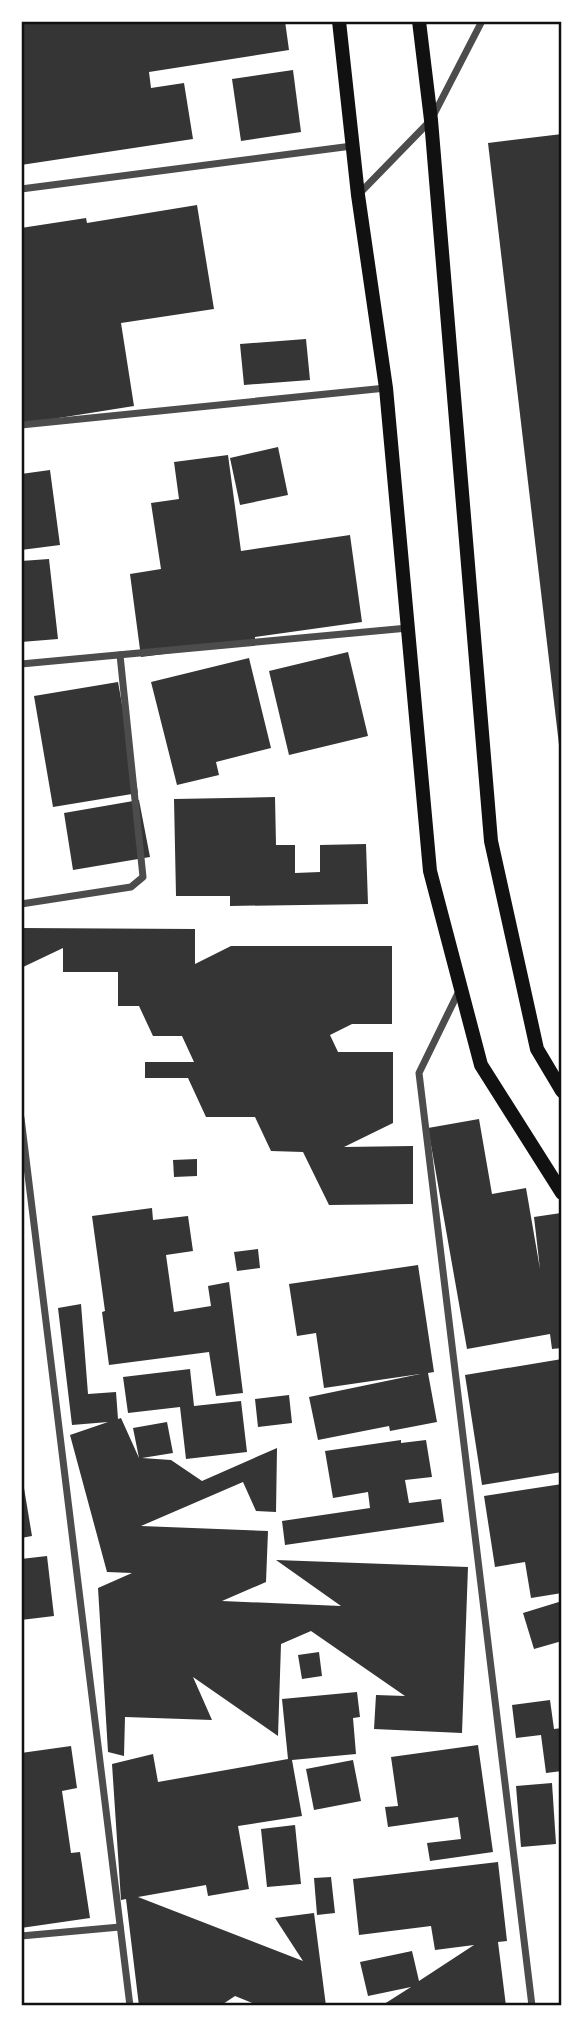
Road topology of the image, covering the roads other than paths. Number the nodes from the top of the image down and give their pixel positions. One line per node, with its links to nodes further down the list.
1 (339, 21): 5 (main road)
2 (419, 21): 4 (main road)
3 (481, 21): 4 (street)
4 (431, 120): 7 (street); 15 (main road)
5 (352, 146): 6 (street); 7 (main road)
6 (21, 189)
7 (358, 195): 8 (main road)
8 (386, 388): 9 (street); 10 (main road)
9 (21, 425)
10 (408, 628): 11 (street); 14 (main road)
11 (120, 655): 12 (street); 13 (street)
12 (21, 664)
13 (21, 904)
14 (461, 988): 18 (main road); 22 (street)
15 (562, 1091)
16 (21, 1118): 17 (street)
17 (23, 1155): 19 (street)
18 (562, 1193)
19 (120, 1927): 20 (street); 21 (street)
20 (21, 1936)
21 (130, 2006)
22 (532, 2006)

